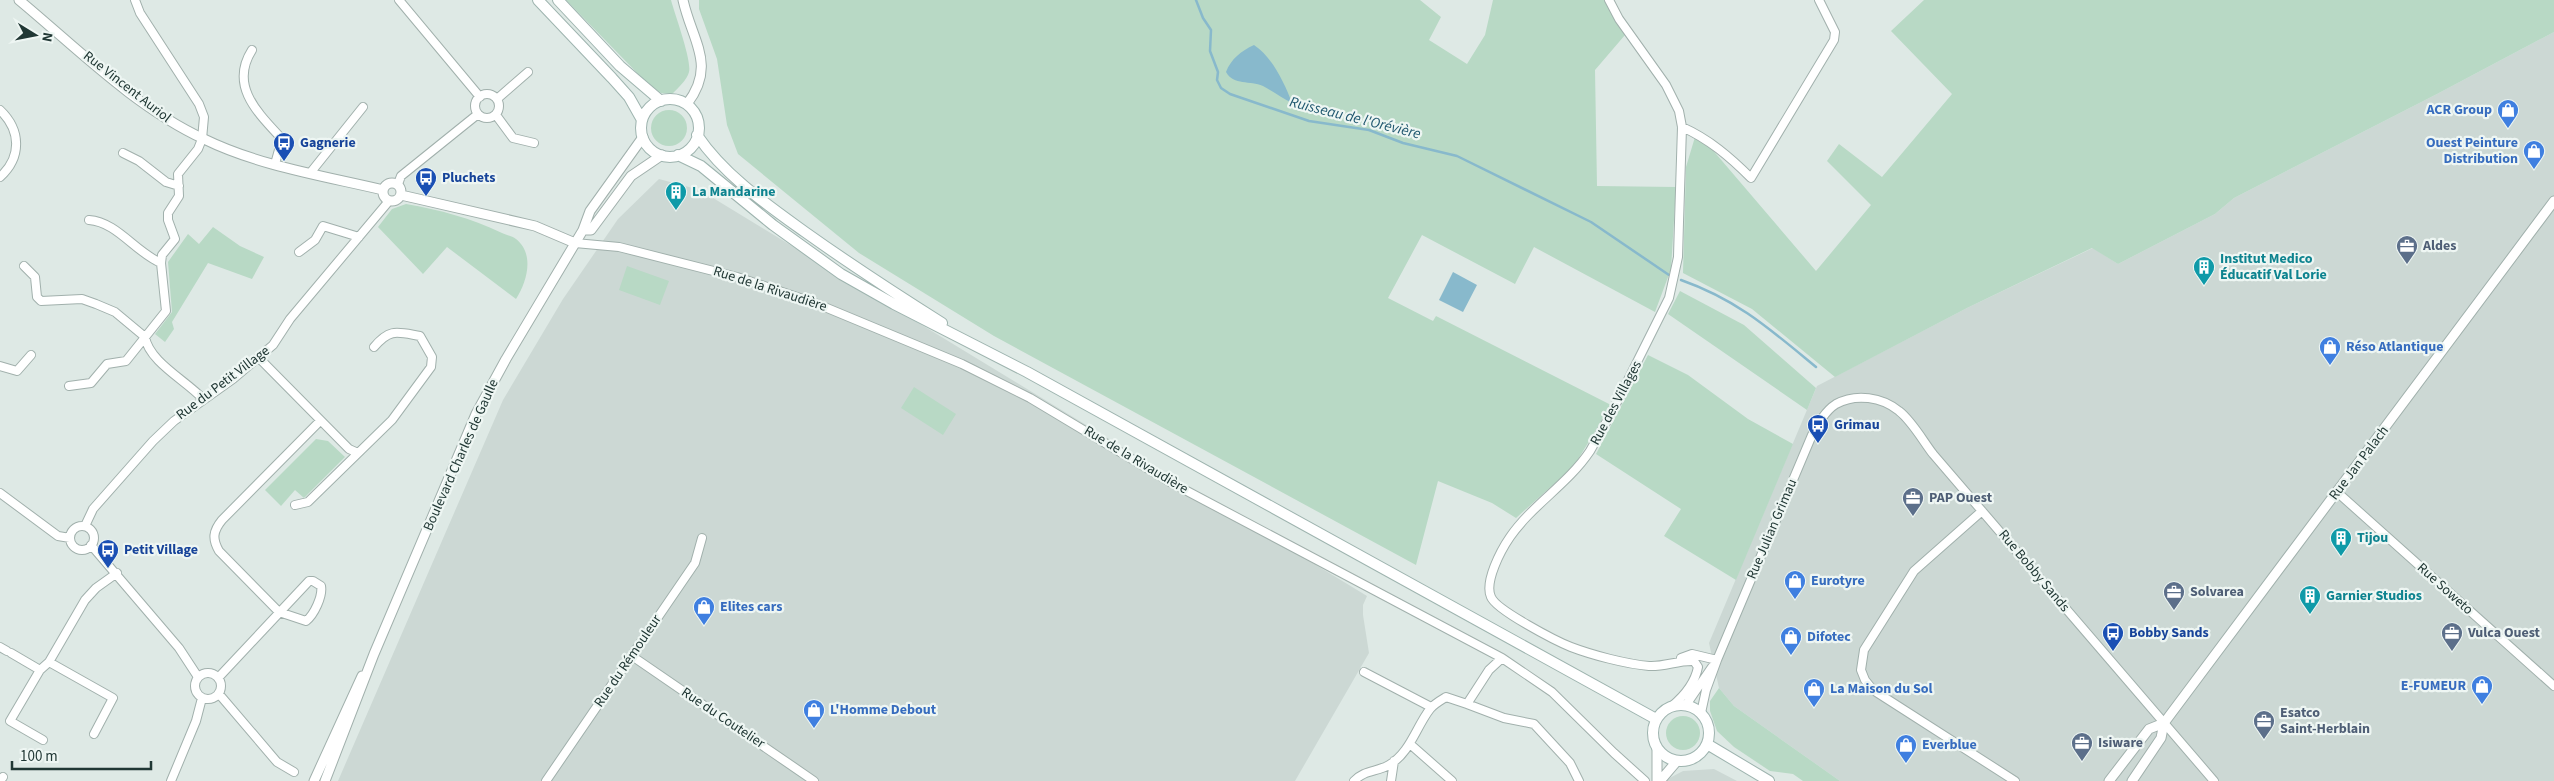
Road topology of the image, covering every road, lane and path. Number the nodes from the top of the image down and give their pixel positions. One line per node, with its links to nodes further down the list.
1 (20, 0): 23 (street, Rue Vincent Auriol)
2 (135, 0): 23 (street)
3 (399, 0): 11 (street)
4 (538, 0): 19 (main road)
5 (558, 0): 13 (main road)
6 (683, 0): 14 (street)
7 (1609, 0): 20 (street, Rue des Villages)
8 (1819, 0): 20 (street)
9 (252, 50): 28 (street)
10 (528, 72): 12 (street)
11 (480, 96): 12 (street); 17 (street)
12 (497, 99): 18 (street)
13 (661, 101): 14 (main road); 19 (main road)
14 (687, 104): 21 (main road)
15 (363, 107): 29 (street)
16 (0, 110): 30 (street)
17 (478, 114): 18 (street); 31 (street)
18 (496, 115): 24 (street)
19 (642, 120): 22 (main road)
20 (1682, 127): 70 (street, Rue des Villages)
21 (697, 135): 26 (main road); 46 (main road)
22 (642, 137): 27 (main road); 38 (street, Boulevard Charles de Gaulle)
23 (202, 139): 28 (street, Rue Vincent Auriol); 32 (street)
24 (534, 143)
25 (123, 153): 32 (street)
26 (678, 155): 27 (main road); 46 (main road)
27 (662, 156): 38 (street)
28 (275, 164): 29 (street, Rue Vincent Auriol)
29 (311, 172): 33 (street, Rue Vincent Auriol)
30 (0, 177)
31 (398, 184): 33 (street); 34 (street)
32 (179, 186): 42 (street)
33 (383, 190): 35 (street)
34 (401, 195): 35 (street); 40 (street)
35 (389, 201): 39 (street, Rue du Petit Village)
36 (2554, 201): 55 (street, Rue Jan Palach)
37 (89, 220): 42 (street)
38 (583, 230): 40 (street, Boulevard Charles de Gaulle)
39 (359, 237): 41 (street); 48 (street, Rue du Petit Village)
40 (575, 244): 66 (street, Boulevard Charles de Gaulle); 68 (street, Rue de la Rivaudière)
41 (299, 252)
42 (161, 263): 44 (street)
43 (24, 266): 44 (street)
44 (145, 338): 50 (street); 51 (street)
45 (374, 347): 54 (street)
46 (988, 352): 83 (main road)
47 (31, 355): 49 (street)
48 (259, 358): 51 (street, Rue du Petit Village); 53 (street)
49 (0, 366)
50 (70, 386)
51 (203, 399): 59 (street, Rue du Petit Village)
52 (1836, 404): 58 (street, Rue Bobby Sands); 69 (street, Rue Julian Grimau)
53 (320, 421): 54 (street); 64 (street)
54 (358, 452): 57 (street)
55 (2337, 492): 75 (street, Rue Soweto); 84 (street, Rue Jan Palach)
56 (0, 493): 60 (street)
57 (295, 505)
58 (1982, 511): 84 (street, Rue Bobby Sands); 105 (street)
59 (84, 526): 60 (street); 62 (street)
60 (70, 538): 62 (street)
61 (702, 538): 67 (street, Rue du Rémouleur)
62 (91, 545): 63 (street)
63 (117, 573): 71 (street); 73 (street)
64 (279, 612): 64 (street); 74 (street)
65 (6, 650): 71 (street)
66 (374, 654): 94 (street, Boulevard Charles de Gaulle); 95 (street, Boulevard Charles de Gaulle)
67 (632, 656): 96 (street, Rue du Rémouleur); 97 (street, Rue du Coutelier)
68 (1502, 658): 78 (street); 102 (street, Rue de la Rivaudière)
69 (1717, 660): 70 (street); 79 (street, Rue Julian Grimau); 82 (street, Rue Julian Grimau)
70 (1672, 663): 80 (street)
71 (44, 666): 85 (street); 86 (street)
72 (1364, 672): 81 (street)
73 (198, 677): 74 (street); 77 (street)
74 (218, 678): 76 (street)
75 (2554, 686)
76 (219, 694): 77 (street); 92 (street)
77 (202, 698): 93 (street)
78 (1467, 704): 81 (street); 101 (street)
79 (1686, 705): 80 (main road); 82 (main road)
80 (1672, 706): 83 (main road)
81 (1431, 707): 87 (street)
82 (1701, 713): 88 (main road)
83 (1656, 719): 89 (main road)
84 (2164, 723): 106 (street, Rue Jan Palach); 107 (street, Rue Jan Palach); 108 (street, Rue Bobby Sands)
85 (94, 734)
86 (43, 740)
87 (1410, 744): 90 (street); 100 (street)
88 (1707, 744): 91 (main road); 104 (main road)
89 (1657, 748): 91 (main road); 103 (street)
90 (1394, 761): 98 (street); 99 (street)
91 (1677, 761): 103 (street)
92 (294, 772)
93 (171, 781)
94 (314, 781)
95 (325, 781)
96 (546, 781)
97 (814, 781)
98 (1354, 781)
99 (1391, 781)
100 (1452, 781)
101 (1579, 781)
102 (1645, 781)
103 (1658, 781)
104 (1769, 781)
105 (2015, 781)
106 (2109, 781)
107 (2132, 781)
108 (2214, 781)

